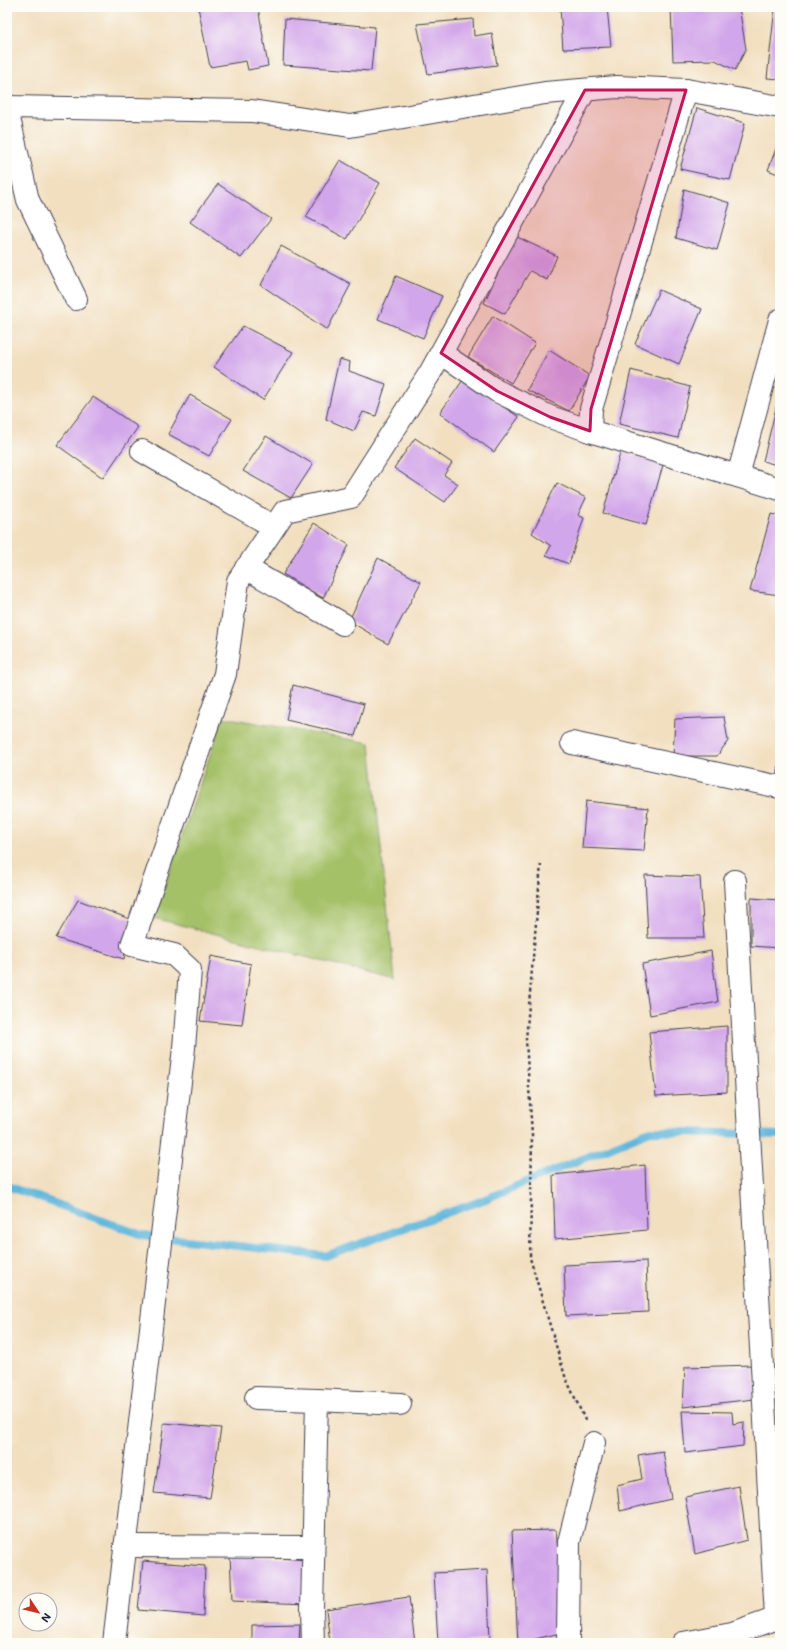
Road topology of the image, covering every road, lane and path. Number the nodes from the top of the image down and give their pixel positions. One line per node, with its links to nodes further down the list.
1 (585, 90): 2 (street); 3 (street); 8 (street)
2 (686, 90): 4 (street); 9 (street)
3 (7, 107)
4 (780, 107)
5 (7, 110): 6 (street)
6 (76, 300)
7 (780, 320): 11 (street)
8 (441, 353): 9 (street); 13 (street)
9 (590, 431): 11 (street)
10 (142, 451): 13 (street)
11 (738, 476): 12 (street)
12 (780, 489)
13 (274, 527): 14 (street)
14 (246, 568): 15 (street); 24 (street)
15 (343, 624)
16 (572, 743): 17 (street)
17 (780, 787)
18 (541, 864): 23 (path)
19 (735, 881): 26 (street)
20 (256, 1398): 21 (street)
21 (316, 1400): 22 (street); 25 (street)
22 (400, 1404)
23 (594, 1443): 29 (street)
24 (125, 1546): 25 (street); 27 (street)
25 (313, 1547): 28 (street)
26 (778, 1618): 30 (street)
27 (114, 1643)
28 (314, 1643)
29 (568, 1643)
30 (683, 1643)

